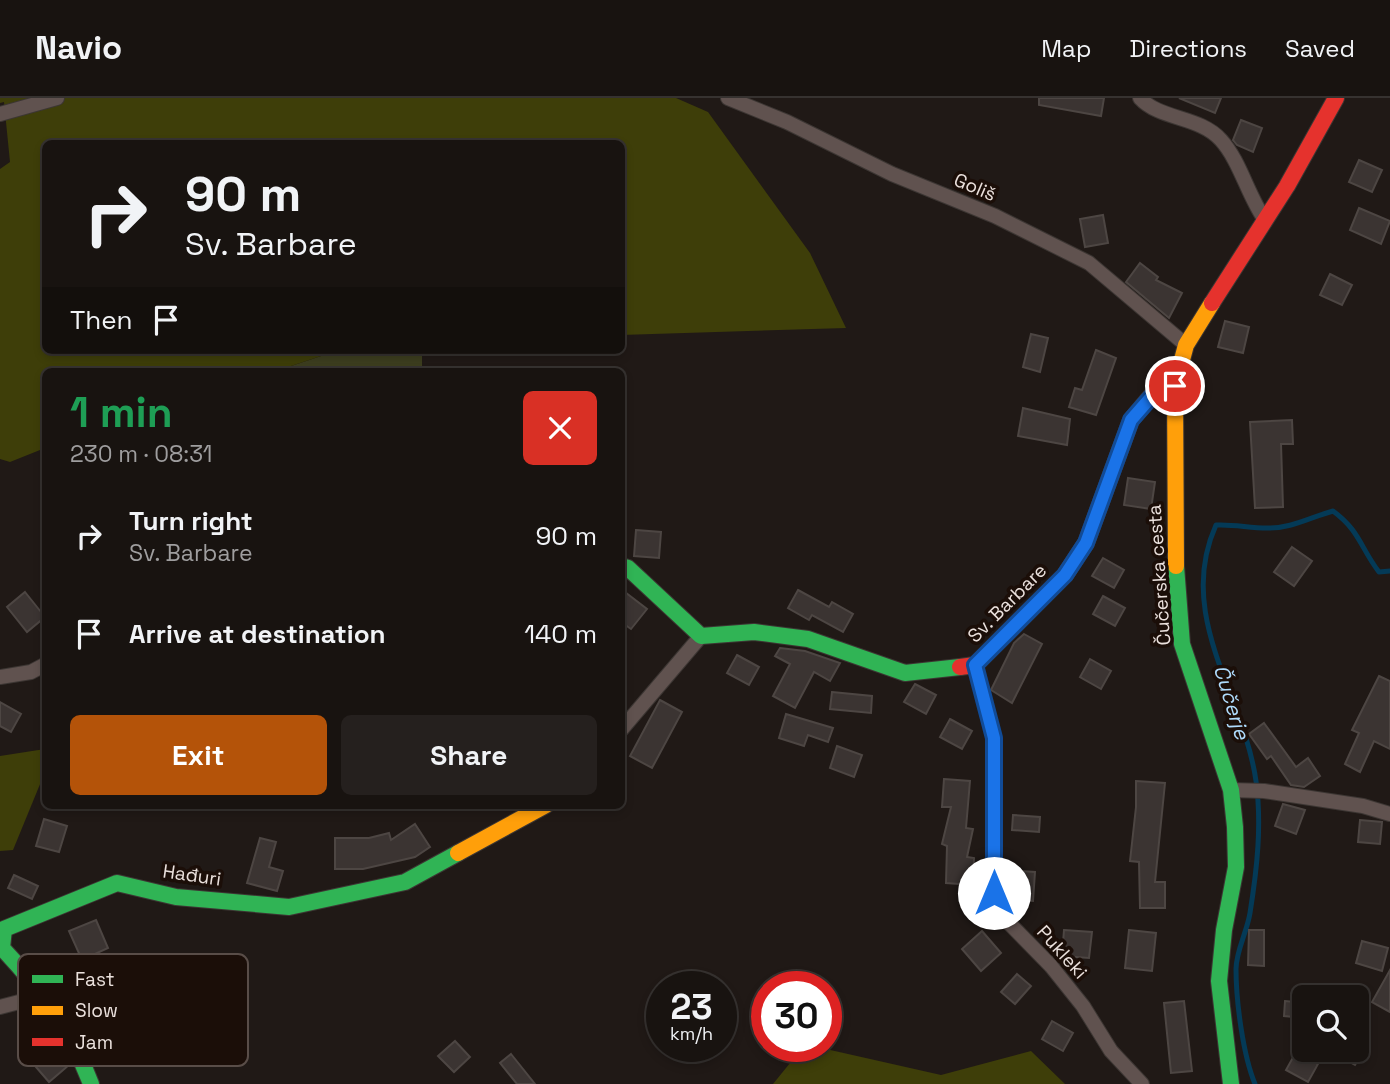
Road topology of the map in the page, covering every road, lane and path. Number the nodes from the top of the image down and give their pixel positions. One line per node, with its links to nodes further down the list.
1 (57, 98): 5 (street)
2 (728, 98): 7 (street, Goliš)
3 (1140, 98): 6 (street)
4 (1336, 98): 6 (street, Čučerska cesta)
5 (0, 114)
6 (1265, 220): 7 (street, Čučerska cesta)
7 (1186, 345): 8 (street, Čučerska cesta)
8 (1175, 386): 11 (street, Sv. Barbare); 15 (street, Čučerska cesta)
9 (625, 567): 10 (street)
10 (701, 636): 11 (street, Sv. Barbare); 14 (street)
11 (975, 665): 23 (street, Pukleki)
12 (42, 666): 13 (street)
13 (0, 677)
14 (625, 725)
15 (1238, 791): 17 (street); 24 (street, Čučerska cesta)
16 (540, 809): 18 (street, Hađuri)
17 (1390, 814)
18 (18, 965)
19 (18, 1002): 20 (street)
20 (0, 1007)
21 (85, 1066): 22 (street, Hađuri)
22 (91, 1084)
23 (1142, 1084)
24 (1231, 1084)

